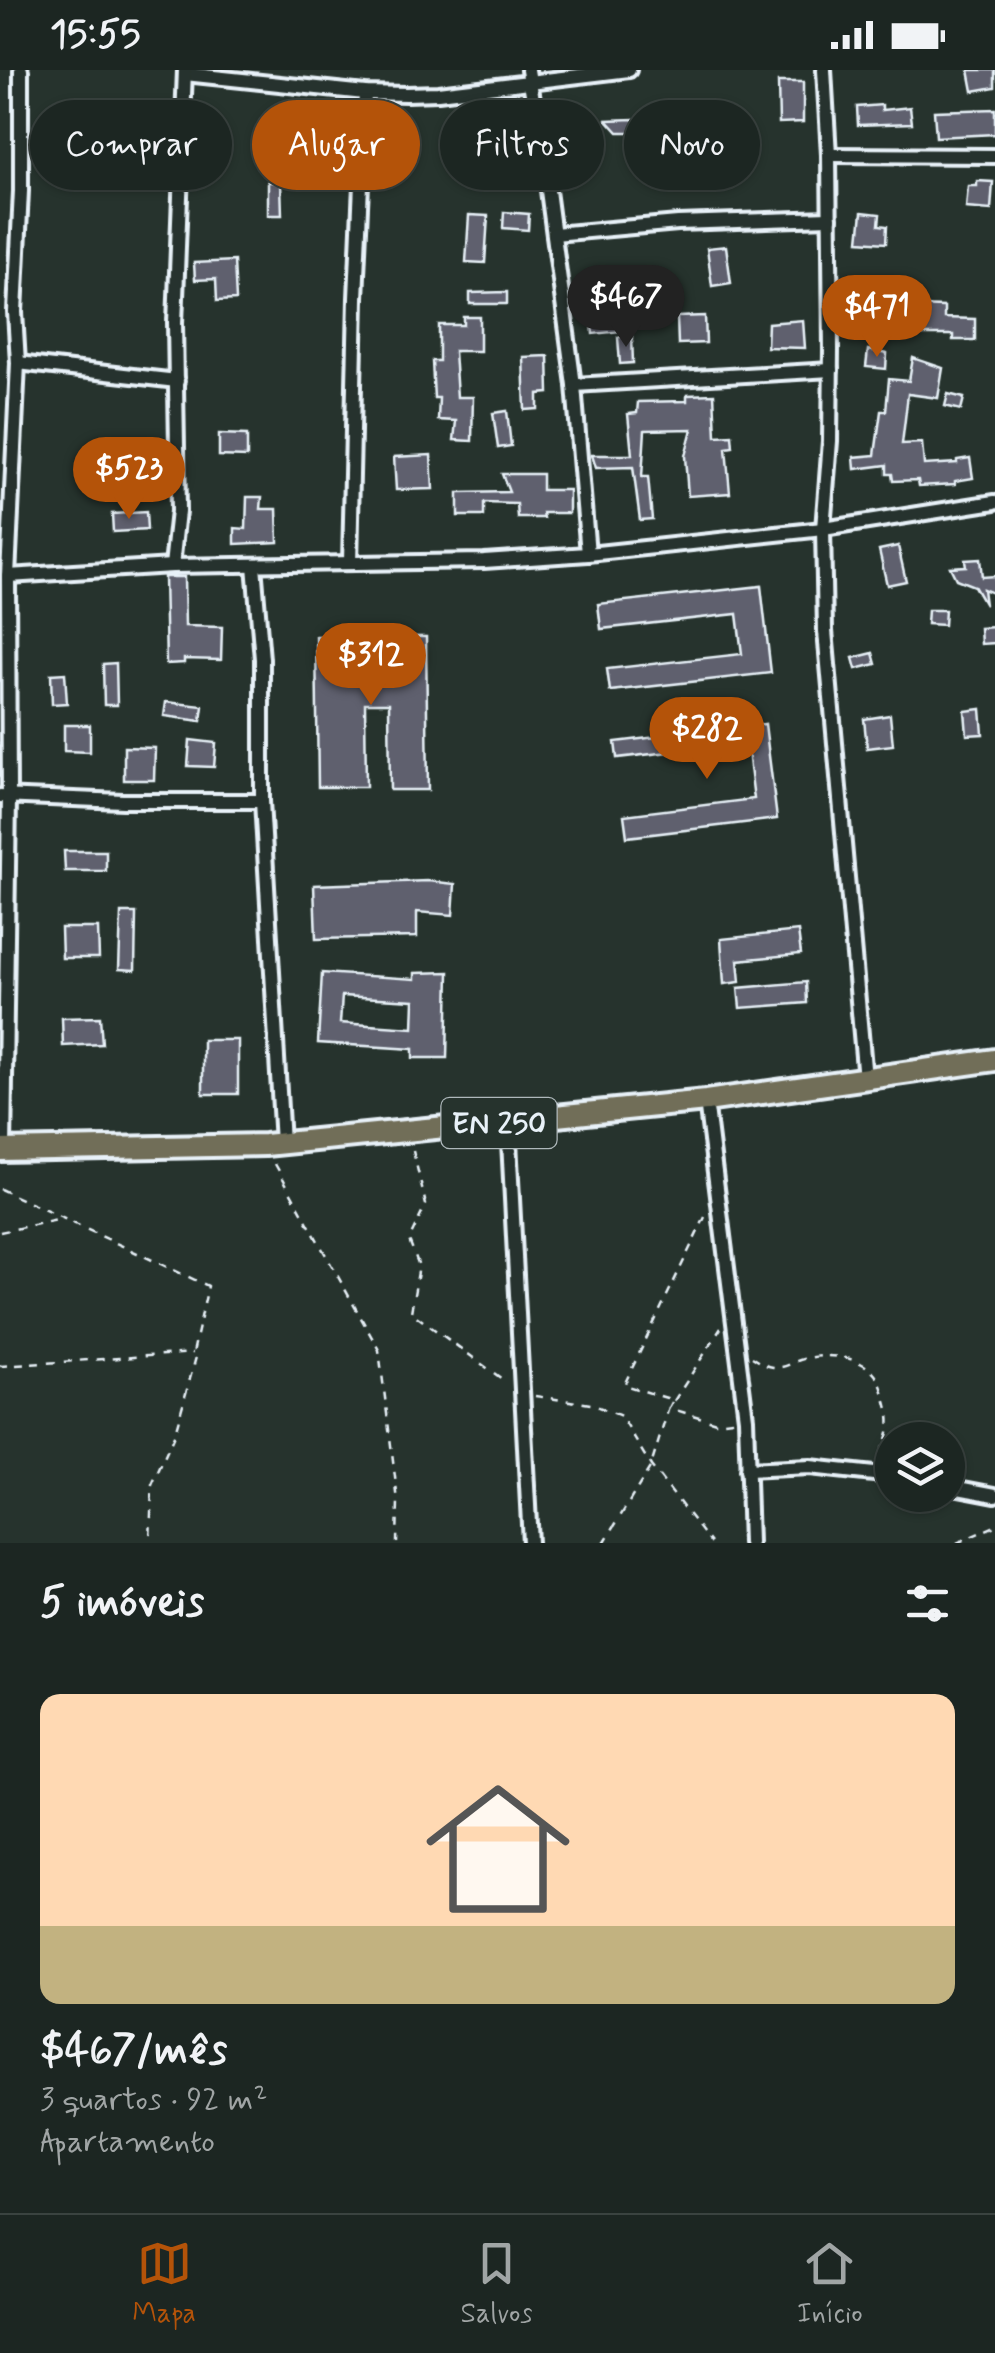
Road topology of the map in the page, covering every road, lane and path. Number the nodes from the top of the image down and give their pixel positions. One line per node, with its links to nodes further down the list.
1 (21, 70): 11 (street)
2 (629, 70): 5 (street)
3 (824, 70): 7 (street)
4 (185, 72): 6 (street); 13 (street)
5 (528, 75): 6 (street); 10 (street)
6 (366, 93): 18 (street)
7 (829, 155): 8 (street); 9 (street)
8 (995, 156)
9 (830, 218): 10 (street); 12 (street)
10 (554, 234): 14 (street)
11 (18, 363): 13 (street); 21 (street)
12 (831, 370): 14 (street); 16 (street)
13 (176, 381): 20 (street)
14 (574, 385): 17 (street)
15 (995, 502): 16 (street)
16 (823, 530): 17 (street); 25 (street)
17 (588, 554): 18 (street)
18 (350, 563): 19 (street)
19 (254, 565): 20 (street); 23 (street)
20 (172, 566): 21 (street)
21 (8, 576): 22 (street)
22 (5, 797): 23 (street); 30 (street)
23 (262, 801): 29 (street)
24 (995, 1060): 25 (main road, EN 250)
25 (865, 1079): 26 (main road, EN 250)
26 (706, 1100): 27 (main road, EN 250); 31 (street)
27 (508, 1122): 28 (main road, EN 250); 39 (street)
28 (408, 1130): 29 (main road, EN 250); 39 (path)
29 (274, 1144): 30 (main road, EN 250); 51 (path)
30 (2, 1150)
31 (719, 1188): 35 (street); 40 (path)
32 (0, 1189): 33 (path)
33 (64, 1218): 34 (path); 37 (path)
34 (0, 1232)
35 (733, 1310): 36 (street); 40 (path)
36 (738, 1349): 41 (street); 44 (path)
37 (193, 1354): 38 (path); 49 (path)
38 (0, 1366)
39 (523, 1394): 42 (path); 52 (street)
40 (669, 1408): 41 (path); 42 (path)
41 (746, 1418): 43 (street)
42 (651, 1466): 53 (path); 54 (path)
43 (748, 1470): 44 (street); 55 (street)
44 (872, 1472): 45 (street)
45 (875, 1473)
46 (965, 1489): 47 (street)
47 (995, 1495)
48 (995, 1526): 56 (path)
49 (150, 1542): 50 (path)
50 (159, 1543)
51 (397, 1543)
52 (530, 1543)
53 (604, 1543)
54 (712, 1543)
55 (750, 1543)
56 (957, 1543)

